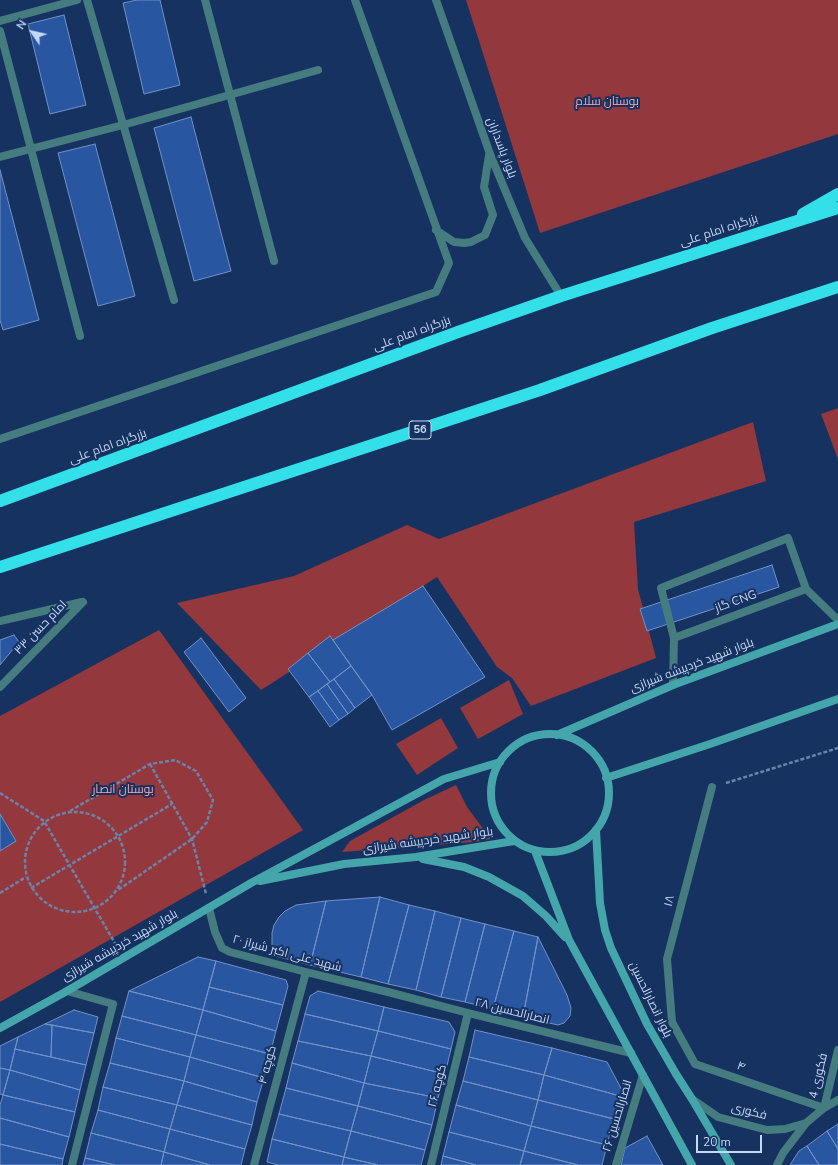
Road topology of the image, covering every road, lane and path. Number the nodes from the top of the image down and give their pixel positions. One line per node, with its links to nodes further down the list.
1 (77, 0): 6 (street)
2 (86, 0): 10 (street)
3 (205, 0): 9 (street)
4 (356, 0): 17 (street)
5 (436, 0): 12 (street, بلوار پاسداران)
6 (0, 21)
7 (0, 31): 11 (street)
8 (318, 70): 9 (street)
9 (230, 95): 10 (street); 18 (street)
10 (123, 125): 11 (street); 21 (street)
11 (30, 148): 13 (street); 22 (street)
12 (490, 154): 17 (street); 20 (street, بلوار پاسداران)
13 (0, 156)
14 (838, 194): 16 (highway)
15 (838, 208): 16 (highway, بزرگراه امام علی)
16 (782, 226): 20 (highway, بزرگراه امام علی)
17 (436, 230): 23 (street)
18 (274, 261)
19 (838, 287): 25 (highway, 56)
20 (561, 296): 24 (highway, بزرگراه امام علی)
21 (174, 300)
22 (80, 336)
23 (0, 440)
24 (0, 502)
25 (0, 566)
26 (806, 589): 27 (street); 30 (street, گاز CNG); 30 (street)
27 (838, 620)
28 (0, 621): 32 (street, امام حسن ۳۳)
29 (838, 624): 31 (street, بلوار شهید خردپیشه شیرازی)
30 (674, 638): 31 (street)
31 (673, 685): 34 (street, بلوار شهید خردپیشه شیرازی)
32 (0, 687)
33 (838, 699): 38 (street)
34 (557, 735): 36 (street); 38 (street)
35 (838, 748): 39 (path)
36 (500, 762): 47 (street); 51 (street, بلوار شهید خردپیشه شیرازی)
37 (150, 764): 41 (path); 42 (path); 46 (path)
38 (606, 778): 44 (street)
39 (712, 787): 63 (street, ۱۸)
40 (0, 793): 43 (path)
41 (172, 804): 45 (path); 46 (path)
42 (69, 811): 43 (path); 45 (path)
43 (44, 821): 50 (path); 56 (path)
44 (596, 830): 48 (street); 68 (street, بلوار انصارالحسین)
45 (119, 835): 52 (path); 53 (path)
46 (192, 839): 53 (path); 55 (path)
47 (514, 841): 48 (street); 49 (street, بلوار شهید خردپیشه شیرازی)
48 (535, 851): 57 (street)
49 (416, 857): 51 (street, بلوار شهید خردپیشه شیرازی); 57 (street)
50 (26, 877): 52 (path); 54 (path)
51 (251, 883): 55 (street, بلوار شهید خردپیشه شیرازی)
52 (31, 888): 56 (path)
53 (118, 891): 56 (path)
54 (0, 893)
55 (209, 908): 58 (street, بلوار شهید خردپیشه شیرازی); 59 (street, شهید علی اکبر شیراز ۲۰)
56 (95, 909): 58 (path)
57 (569, 940): 66 (street)
58 (123, 958): 60 (street, بلوار شهید خردپیشه شیرازی)
59 (306, 972): 61 (street, شهید علی اکبر شیراز ۲۰); 73 (street, کوچه ۴)
60 (67, 991): 64 (street, بلوار شهید خردپیشه شیرازی); 72 (street)
61 (388, 992): 62 (street, انصارالحسین ۲۸)
62 (468, 1013): 66 (street, انصارالحسین ۲۸); 74 (street, کوچه ۲۶)
63 (672, 1022): 70 (street, ۴)
64 (0, 1028)
65 (838, 1050): 70 (street, فکوری 4)
66 (631, 1053): 67 (street)
67 (643, 1075): 75 (street, انصارالحسین ۲۶); 76 (street)
68 (692, 1098): 71 (street, فکوری); 77 (street, بلوار انصارالحسین)
69 (838, 1100): 70 (street, فکوری)
70 (824, 1108): 71 (street, فکوری)
71 (806, 1123): 78 (street, فکوری)
72 (72, 1165)
73 (254, 1165)
74 (431, 1165)
75 (616, 1165)
76 (692, 1165)
77 (731, 1165)
78 (777, 1165)

